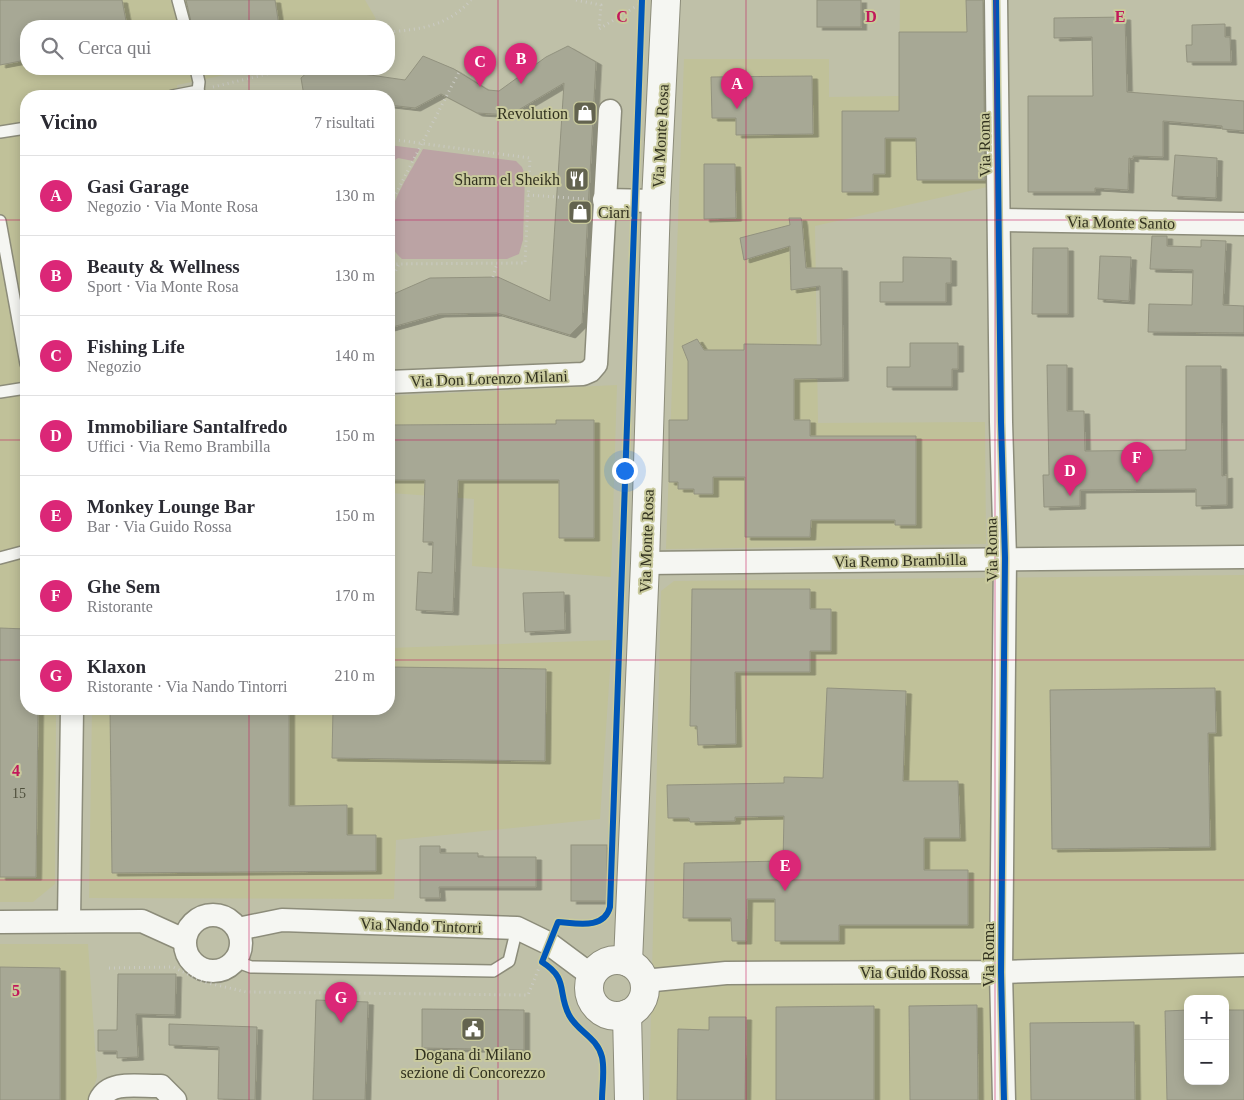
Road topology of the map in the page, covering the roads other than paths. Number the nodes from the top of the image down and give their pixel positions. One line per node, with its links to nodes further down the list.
1 (178, 0): 4 (lane)
2 (996, 0): 12 (street, Via Roma)
3 (652, 3): 11 (street, Via Monte Rosa)
4 (183, 20)
5 (197, 75): 6 (lane)
6 (200, 90)
7 (610, 111): 10 (street)
8 (20, 129): 9 (lane)
9 (0, 132)
10 (598, 200): 11 (street); 16 (street, Via Don Lorenzo Milani)
11 (656, 200): 23 (street, Via Monte Rosa)
12 (999, 220): 14 (street, Via Monte Santo); 22 (street, Via Roma)
13 (0, 221): 15 (lane)
14 (1244, 224)
15 (20, 331)
16 (395, 382)
17 (20, 389): 18 (lane)
18 (0, 392)
19 (20, 553): 21 (lane)
20 (1244, 557): 22 (street, Via Remo Brambilla)
21 (0, 558)
22 (1005, 558): 23 (street, Via Remo Brambilla); 33 (street, Via Roma)
23 (645, 563): 32 (street, Via Monte Rosa)
24 (72, 715): 25 (street)
25 (69, 921): 26 (street); 29 (street)
26 (0, 922)
27 (517, 928): 28 (street, Via Nando Tintorri); 30 (lane); 34 (street, Via Nando Tintorri)
28 (238, 929): 29 (street); 30 (street)
29 (184, 940): 30 (street)
30 (235, 962)
31 (1244, 965): 33 (street, Via Guido Rossa)
32 (636, 971): 33 (street, Via Guido Rossa); 34 (street); 35 (street, Via Monte Rosa)
33 (1001, 972): 39 (street, Via Roma)
34 (592, 975): 35 (street)
35 (626, 1014): 38 (street)
36 (100, 1100): 37 (street)
37 (175, 1100)
38 (629, 1100)
39 (1004, 1100)

